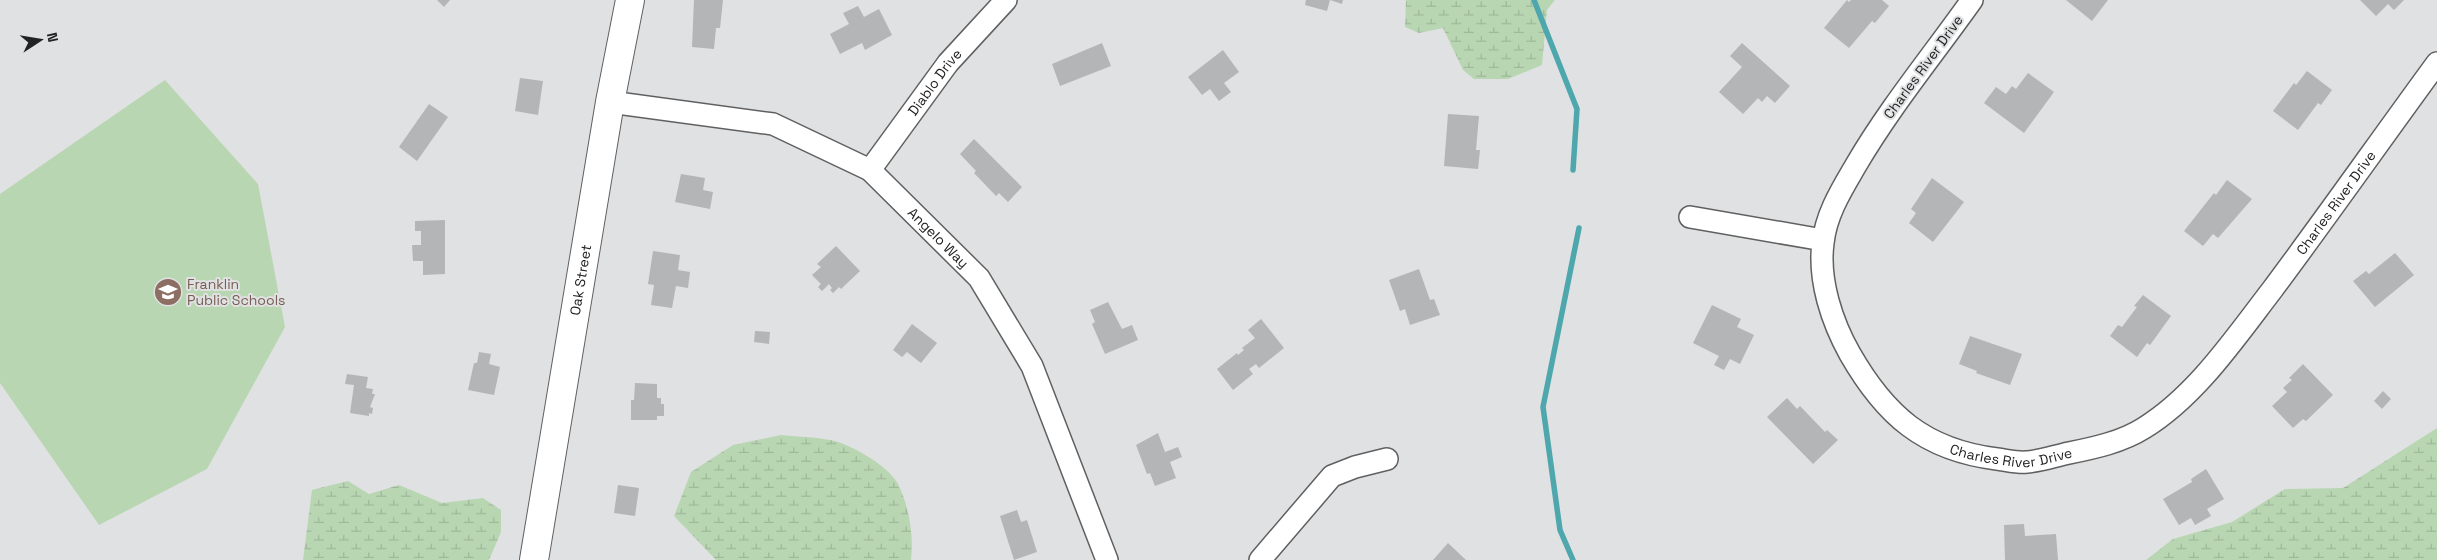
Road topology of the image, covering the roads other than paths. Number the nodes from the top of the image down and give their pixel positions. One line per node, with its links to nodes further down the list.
1 (630, 0): 5 (main road, Oak Street)
2 (1006, 0): 6 (street, Diablo Drive)
3 (1972, 0): 8 (street, Charles River Drive)
4 (2433, 78): 8 (street, Charles River Drive)
5 (610, 102): 6 (street, Angelo Way); 10 (main road, Oak Street)
6 (870, 170): 11 (street, Angelo Way)
7 (1690, 217): 8 (street)
8 (1823, 240)
9 (1387, 459): 12 (street)
10 (534, 560)
11 (1106, 560)
12 (1260, 560)

